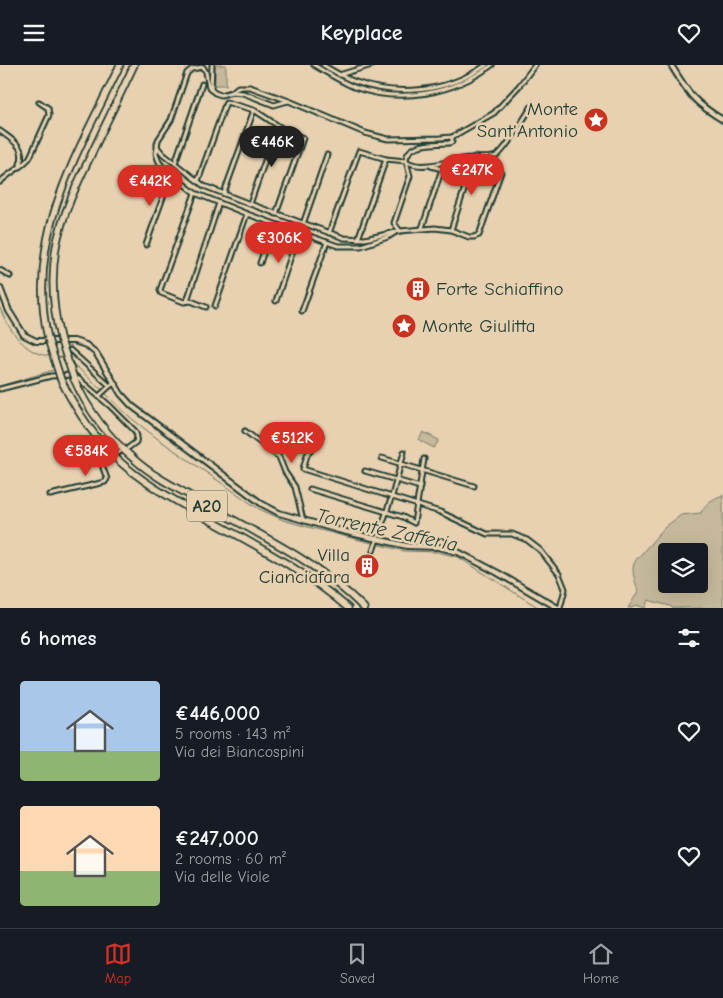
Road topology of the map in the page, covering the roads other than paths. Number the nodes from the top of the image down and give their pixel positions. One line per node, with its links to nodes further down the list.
1 (120, 65): 86 (highway, A20, bridge)
2 (134, 65): 87 (highway, A20, bridge)
3 (314, 65): 13 (street)
4 (323, 65): 13 (street)
5 (372, 65): 13 (street)
6 (486, 65): 13 (street)
7 (492, 65): 13 (street)
8 (535, 65): 24 (street)
9 (671, 65): 21 (street)
10 (203, 66): 12 (street); 25 (street)
11 (211, 66): 12 (street); 15 (street)
12 (206, 72): 15 (street)
13 (338, 77)
14 (202, 84): 30 (street)
15 (211, 90): 16 (street)
16 (232, 92): 17 (street); 17 (street)
17 (289, 101): 24 (street)
18 (39, 102): 31 (street)
19 (532, 106): 27 (street)
20 (254, 110): 22 (street); 34 (street); 37 (street)
21 (723, 120)
22 (277, 126): 39 (street); 41 (street)
23 (0, 131): 31 (street)
24 (452, 137): 29 (street)
25 (157, 144): 30 (street); 33 (street)
26 (327, 155): 43 (street)
27 (475, 157): 32 (street); 45 (street); 45 (street)
28 (386, 159): 29 (street); 48 (street); 49 (street)
29 (406, 161): 32 (street); 46 (street)
30 (175, 163): 34 (street)
31 (20, 165): 35 (street)
32 (426, 165): 44 (street)
33 (171, 175): 36 (street); 51 (street)
34 (198, 181): 37 (street)
35 (0, 182)
36 (195, 193): 38 (street); 56 (street)
37 (224, 193): 39 (street)
38 (219, 203): 40 (street); 56 (street)
39 (250, 204): 41 (street)
40 (247, 214): 42 (street); 58 (street)
41 (276, 214): 43 (street)
42 (273, 224): 47 (street); 52 (street)
43 (303, 224): 48 (street)
44 (422, 229): 45 (street); 46 (street)
45 (451, 230)
46 (398, 231): 49 (street); 50 (street)
47 (300, 232): 50 (street); 57 (street)
48 (329, 233): 49 (street)
49 (358, 239)
50 (327, 242): 60 (street)
51 (146, 245)
52 (260, 263)
53 (0, 270): 54 (street)
54 (10, 276)
55 (0, 288): 62 (street)
56 (187, 301): 59 (street)
57 (276, 301)
58 (215, 306)
59 (206, 307)
60 (302, 311)
61 (70, 350): 62 (street)
62 (111, 385): 64 (street); 83 (street)
63 (0, 389): 64 (street)
64 (100, 395): 67 (street)
65 (245, 431): 83 (street)
66 (321, 436): 80 (street)
67 (128, 448)
68 (404, 452): 72 (street)
69 (108, 458): 79 (street)
70 (382, 458): 72 (street)
71 (424, 459): 73 (street)
72 (401, 464): 73 (street); 75 (street)
73 (422, 470): 76 (street); 77 (street)
74 (365, 471): 75 (street)
75 (396, 480): 77 (street); 80 (street)
76 (474, 486)
77 (420, 487): 81 (street)
78 (310, 489): 82 (street)
79 (50, 495)
80 (392, 497): 81 (street); 82 (street)
81 (418, 505): 82 (street); 88 (street)
82 (386, 512): 84 (street)
83 (304, 521): 84 (street)
84 (378, 540): 85 (street); 88 (street)
85 (374, 549)
86 (348, 608)
87 (364, 608)
88 (559, 608)

